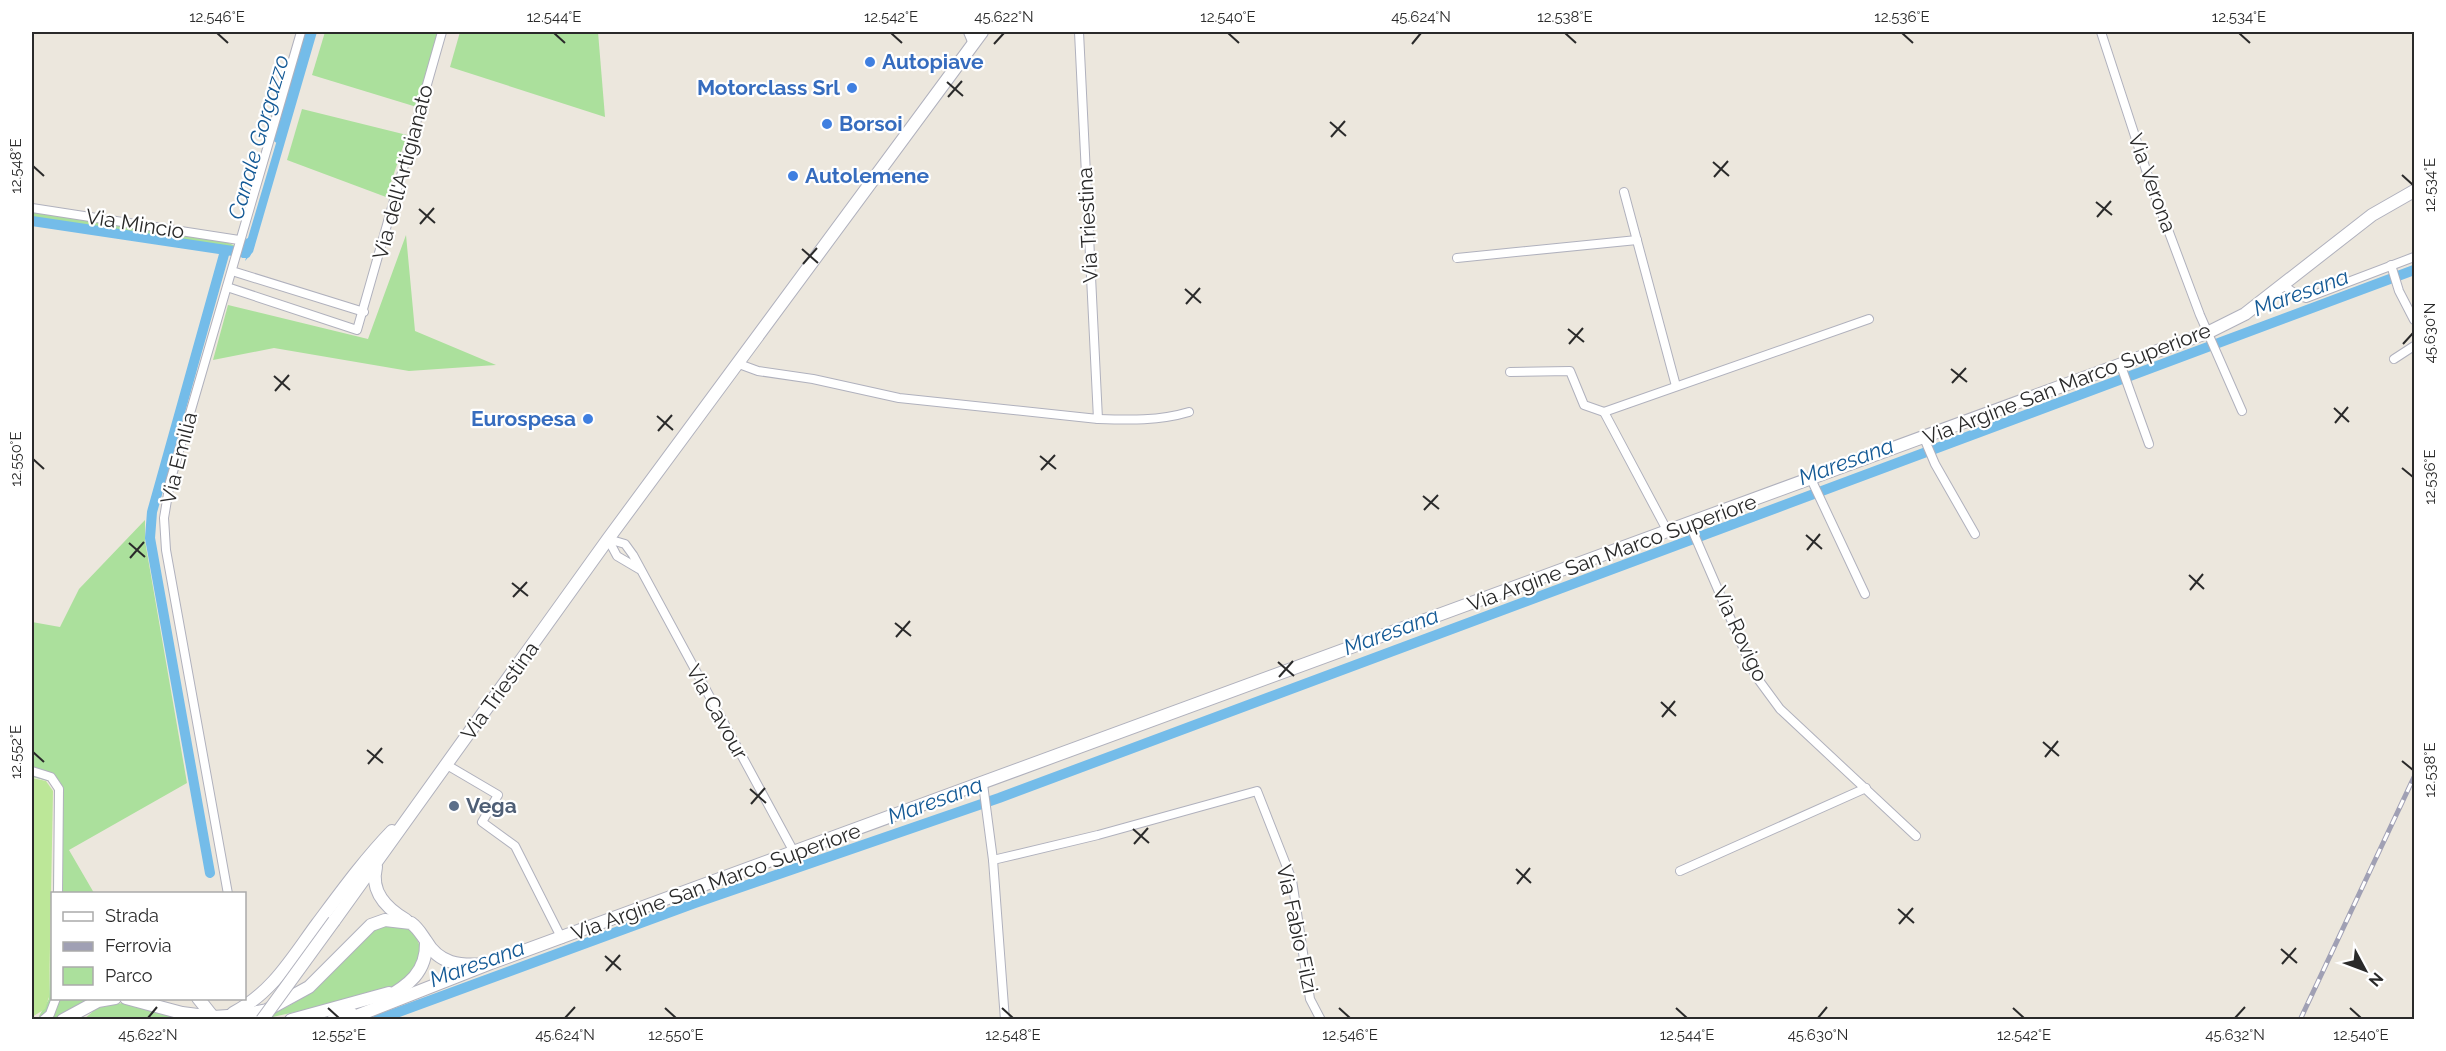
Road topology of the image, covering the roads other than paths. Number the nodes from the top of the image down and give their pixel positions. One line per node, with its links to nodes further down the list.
1 (301, 32): 11 (street, Via Emilia)
2 (442, 32): 19 (street, Via dell'Artigianato)
3 (968, 32): 7 (street)
4 (982, 32): 7 (street, Via Triestina)
5 (1079, 32): 32 (street, Via Triestina)
6 (2101, 32): 22 (street, Via Verona)
7 (973, 44): 25 (street, Via Triestina)
8 (2415, 191): 17 (street, Via Argine San Marco Superiore)
9 (1624, 192): 12 (street)
10 (32, 208): 11 (street, Via Mincio)
11 (239, 240): 16 (street, Via Emilia)
12 (1637, 240): 14 (street); 28 (street)
13 (2415, 257): 15 (street)
14 (1457, 258)
15 (2392, 268): 17 (street); 21 (street)
16 (232, 271): 18 (street, Via Emilia); 19 (street)
17 (2283, 285): 22 (street, Via Argine San Marco Superiore)
18 (227, 287): 19 (street); 53 (street, Via Emilia)
19 (364, 312)
20 (1869, 320): 28 (street)
21 (2415, 320)
22 (2210, 335): 26 (street, Via Argine San Marco Superiore); 29 (street, Via Verona)
23 (2415, 346): 24 (street)
24 (2394, 359)
25 (739, 364): 32 (street); 39 (street, Via Triestina)
26 (2122, 368): 33 (street, Via Argine San Marco Superiore); 34 (street)
27 (1510, 372): 31 (street)
28 (1676, 386): 31 (street)
29 (2242, 411)
30 (1189, 412): 32 (street)
31 (1604, 412): 37 (street)
32 (1098, 419)
33 (1925, 440): 35 (street, Via Argine San Marco Superiore); 38 (street)
34 (2149, 444)
35 (1811, 482): 36 (street, Via Argine San Marco Superiore); 41 (street)
36 (1690, 527): 37 (street, Via Argine San Marco Superiore); 45 (street, Via Rovigo)
37 (1668, 532): 44 (street, Via Argine San Marco Superiore)
38 (1975, 534)
39 (608, 539): 40 (street, Via Cavour); 40 (street, Via Cavour); 42 (street, Via Triestina)
40 (639, 569): 48 (street, Via Cavour)
41 (1865, 594)
42 (447, 765): 46 (street, Via Triestina); 55 (street)
43 (32, 771): 52 (street)
44 (984, 787): 48 (street, Via Argine San Marco Superiore); 49 (street)
45 (1866, 788): 47 (street, Via Rovigo); 51 (street)
46 (422, 800): 50 (street, Via Triestina); 66 (street)
47 (1916, 836)
48 (795, 854): 55 (street, Via Argine San Marco Superiore)
49 (993, 860): 75 (street); 76 (street, Via Fabio Filzi)
50 (377, 863): 54 (street); 71 (street, Via Triestina, bridge)
51 (1680, 871)
52 (58, 892)
53 (228, 892)
54 (407, 921): 56 (street); 66 (street)
55 (562, 939): 57 (street, Via Argine San Marco Superiore)
56 (426, 942): 57 (street); 58 (street)
57 (492, 963): 58 (street)
58 (401, 991): 72 (street); 73 (street); 74 (street)
59 (56, 1000): 68 (street)
60 (111, 1000): 65 (street)
61 (132, 1000): 64 (street)
62 (154, 1000): 64 (street)
63 (199, 1000): 67 (street)
64 (143, 1002): 67 (street)
65 (88, 1006): 69 (street); 70 (street)
66 (228, 1016): 67 (street)
67 (213, 1017)
68 (43, 1020)
69 (63, 1020)
70 (78, 1020)
71 (262, 1020)
72 (291, 1020)
73 (333, 1020)
74 (346, 1020)
75 (1005, 1020)
76 (1321, 1020)

